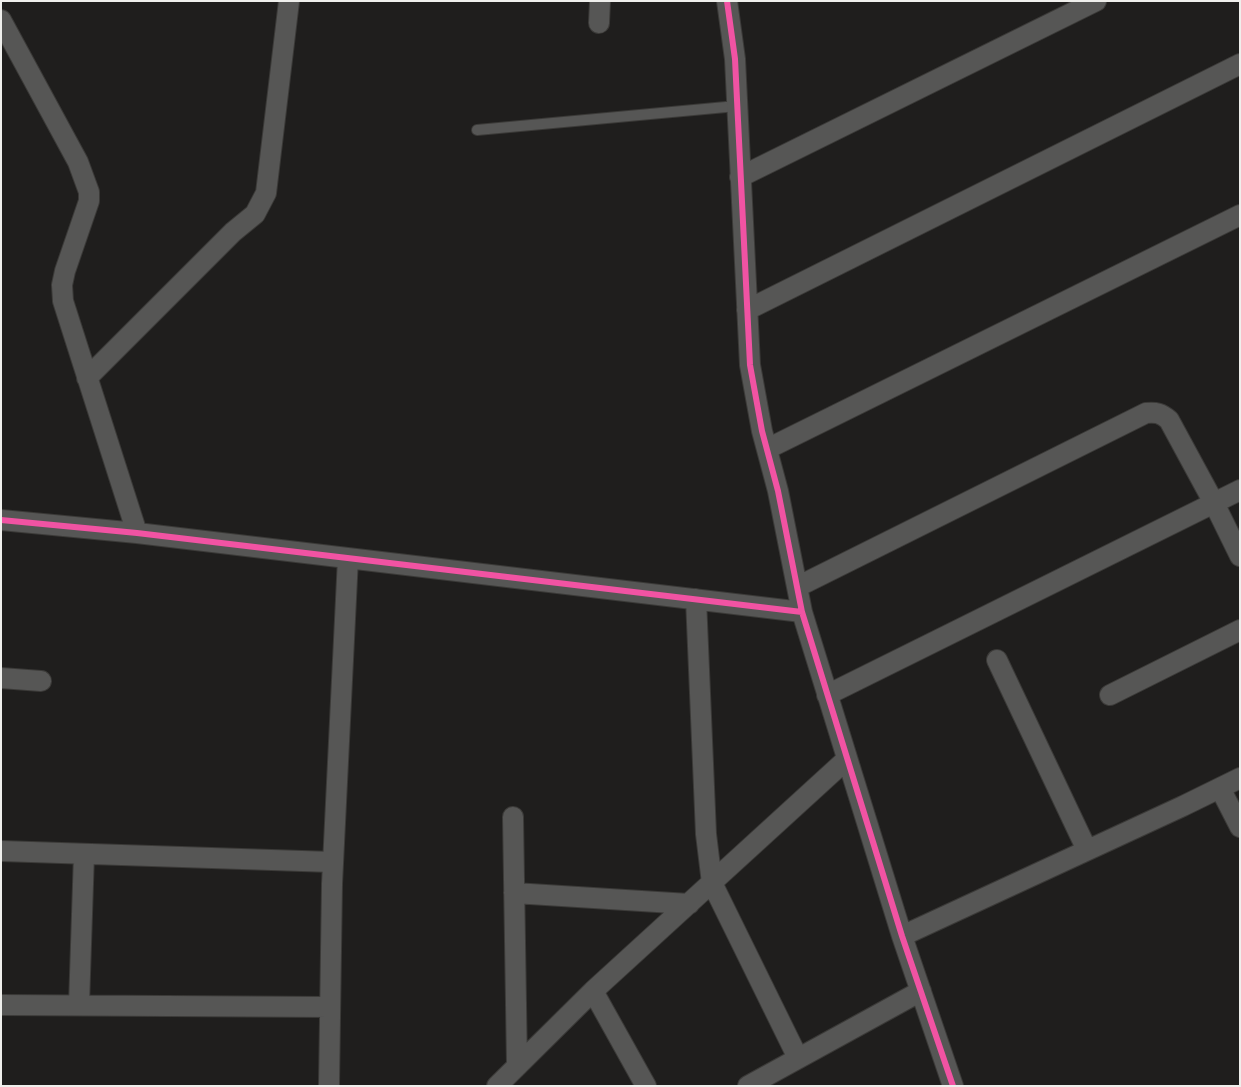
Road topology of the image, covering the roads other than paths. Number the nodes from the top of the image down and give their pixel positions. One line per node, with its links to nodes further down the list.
1 (289, 1): 13 (street)
2 (600, 1): 6 (street)
3 (1096, 1): 10 (street)
4 (732, 3): 8 (street)
5 (1, 20): 13 (street)
6 (599, 23)
7 (1240, 64): 12 (street)
8 (737, 106): 9 (lane); 10 (street)
9 (477, 130)
10 (740, 177): 12 (street)
11 (1240, 215): 14 (street)
12 (747, 310): 14 (street)
13 (87, 378): 18 (street)
14 (767, 449): 21 (street)
15 (1240, 490): 16 (street)
16 (1214, 503): 19 (street); 21 (street); 28 (street)
17 (1, 520): 18 (street)
18 (137, 533): 20 (street)
19 (1240, 556)
20 (348, 558): 22 (street); 38 (street)
21 (797, 587): 23 (street)
22 (696, 600): 23 (street); 39 (street)
23 (802, 612): 28 (street)
24 (1240, 630): 29 (street)
25 (997, 660): 35 (street)
26 (1, 678): 27 (street)
27 (41, 681)
28 (827, 694): 30 (street)
29 (1110, 694)
30 (847, 759): 39 (street); 42 (street)
31 (1240, 778): 32 (street)
32 (1220, 788): 34 (street); 35 (street)
33 (513, 816): 40 (street)
34 (1240, 827)
35 (1087, 850): 42 (street)
36 (1, 851): 37 (street)
37 (84, 854): 38 (street); 46 (street)
38 (332, 862): 47 (street)
39 (712, 883): 41 (street); 48 (street)
40 (514, 893): 41 (street); 49 (street)
41 (689, 904): 43 (street)
42 (902, 936): 44 (street)
43 (593, 991): 49 (street); 52 (street)
44 (921, 991): 48 (street); 54 (street)
45 (1, 1005): 46 (street)
46 (79, 1006): 47 (street)
47 (330, 1007): 50 (street)
48 (798, 1058): 53 (street)
49 (517, 1066): 51 (street)
50 (329, 1086)
51 (497, 1086)
52 (646, 1086)
53 (748, 1086)
54 (953, 1086)

